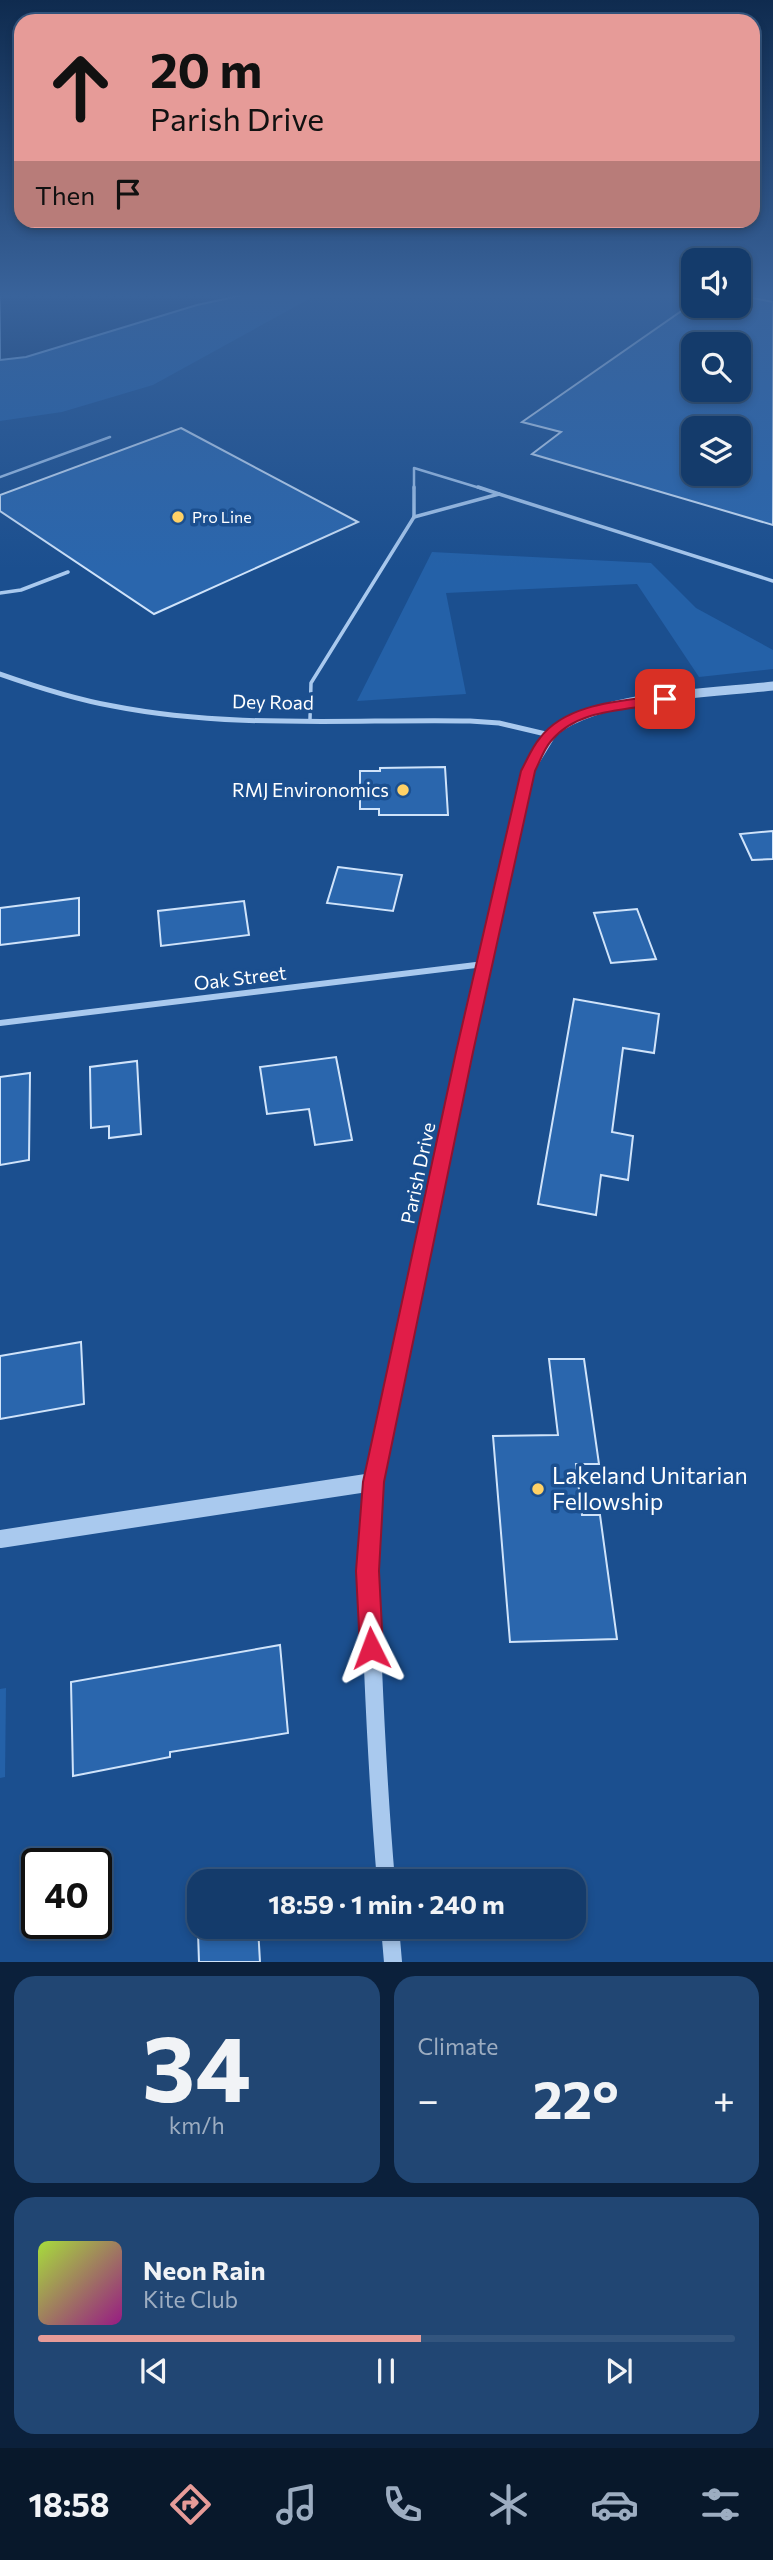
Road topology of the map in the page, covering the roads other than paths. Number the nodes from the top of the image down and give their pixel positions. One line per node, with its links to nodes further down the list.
1 (110, 437): 2 (lane)
2 (0, 477)
3 (499, 494): 4 (lane); 4 (lane); 6 (lane)
4 (414, 517): 10 (lane)
5 (68, 572): 7 (lane)
6 (773, 581)
7 (0, 593)
8 (0, 674): 10 (street, Dey Road)
9 (773, 686): 11 (street, Parish Drive)
10 (310, 719): 11 (street, Dey Road)
11 (550, 735): 12 (street, Parish Drive)
12 (484, 964): 13 (street, Oak Street); 14 (street, Parish Drive)
13 (0, 1023)
14 (373, 1482): 15 (street); 16 (street, Parish Drive)
15 (0, 1539)
16 (385, 1869)
17 (391, 1939): 18 (street)
18 (393, 1962)

